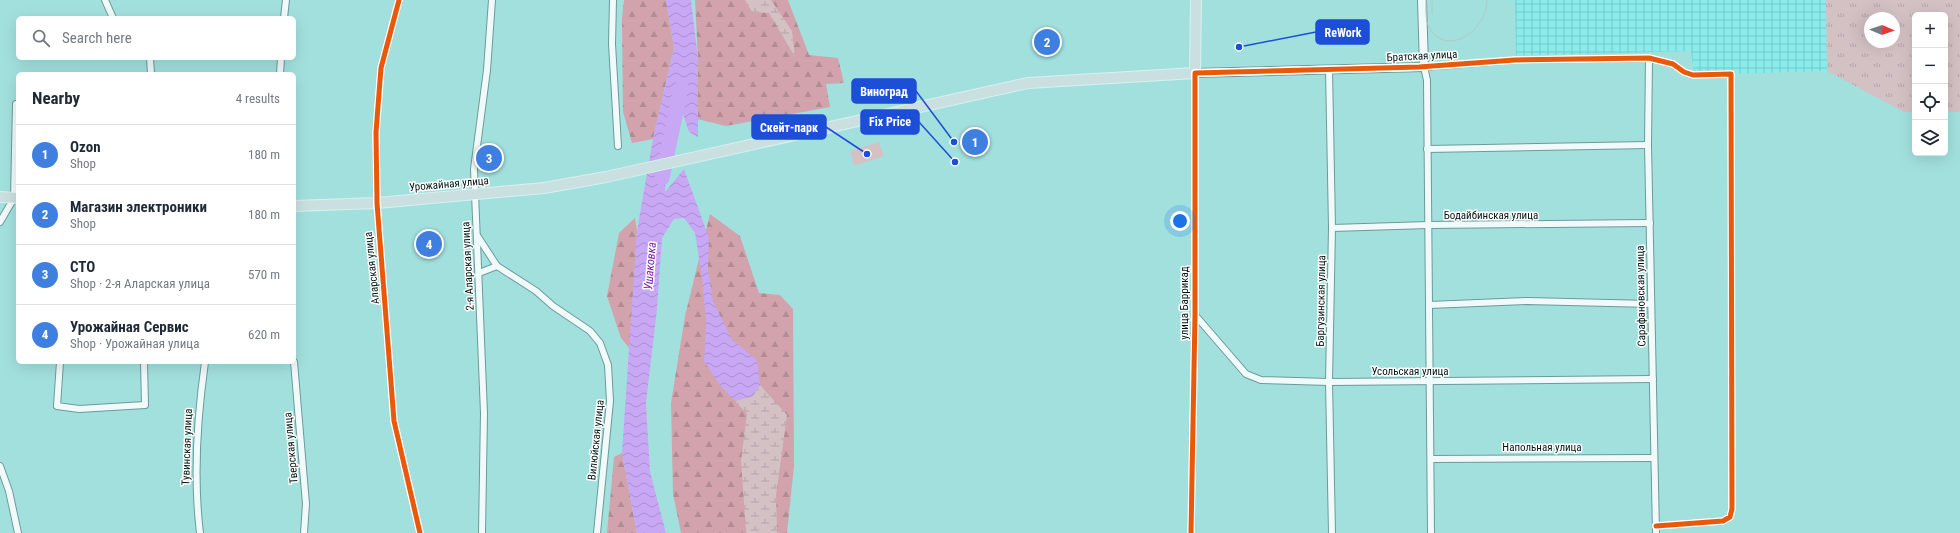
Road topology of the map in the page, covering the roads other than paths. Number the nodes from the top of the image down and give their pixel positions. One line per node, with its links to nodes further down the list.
1 (105, 0): 8 (street)
2 (286, 0): 9 (street)
3 (399, 0): 25 (street, Аларская улица)
4 (492, 0): 22 (street, 2-я Аларская улица)
5 (613, 0): 20 (street)
6 (1196, 0): 17 (main road, улица Баррикад)
7 (1422, 0): 13 (street)
8 (111, 16)
9 (284, 16)
10 (1649, 58): 13 (street, Братская улица); 19 (street, Сарафановская улица); 47 (street, Братская улица)
11 (150, 60): 15 (street)
12 (281, 60): 16 (street)
13 (1424, 67): 14 (street, Братская улица); 21 (street)
14 (1329, 69): 17 (street, Братская улица); 30 (street, Баргузинская улица)
15 (150, 72)
16 (280, 72)
17 (1195, 73): 22 (main road, Урожайная улица); 36 (street, улица Баррикад)
18 (16, 104): 24 (street)
19 (1648, 145): 21 (street); 28 (street, Сарафановская улица)
20 (618, 146)
21 (1427, 149): 29 (street)
22 (474, 194): 25 (main road, Урожайная улица); 31 (street, 2-я Аларская улица)
23 (0, 197): 24 (main road)
24 (16, 198): 27 (street)
25 (377, 203): 26 (main road, Урожайная улица); 51 (street, Аларская улица)
26 (296, 206)
27 (0, 222)
28 (1650, 223): 29 (street, Бодайбинская улица); 34 (street, Сарафановская улица)
29 (1428, 225): 30 (street, Бодайбинская улица); 35 (street)
30 (1332, 228): 43 (street, Баргузинская улица)
31 (477, 236): 32 (street); 33 (street, 2-я Аларская улица)
32 (497, 266): 33 (street); 53 (street, Вилюйская улица)
33 (479, 273): 52 (street, 2-я Аларская улица)
34 (1651, 304): 35 (street); 41 (street, Сарафановская улица)
35 (1429, 305): 42 (street)
36 (1195, 315): 43 (street, Усольская улица); 54 (street, улица Баррикад)
37 (60, 364): 38 (street)
38 (144, 364)
39 (205, 364): 49 (street, Тувинская улица)
40 (294, 364): 50 (street, Тверская улица)
41 (1653, 379): 42 (street, Усольская улица); 44 (street, Сарафановская улица)
42 (1430, 381): 43 (street, Усольская улица); 45 (street)
43 (1329, 382): 55 (street, Баргузинская улица)
44 (1654, 458): 45 (street, Напольная улица); 47 (street, Сарафановская улица)
45 (1431, 459): 56 (street)
46 (0, 466): 48 (street)
47 (1656, 526): 57 (street, Сарафановская улица)
48 (18, 533)
49 (200, 533)
50 (304, 533)
51 (420, 533)
52 (482, 533)
53 (597, 533)
54 (1191, 533)
55 (1332, 533)
56 (1432, 533)
57 (1656, 533)

